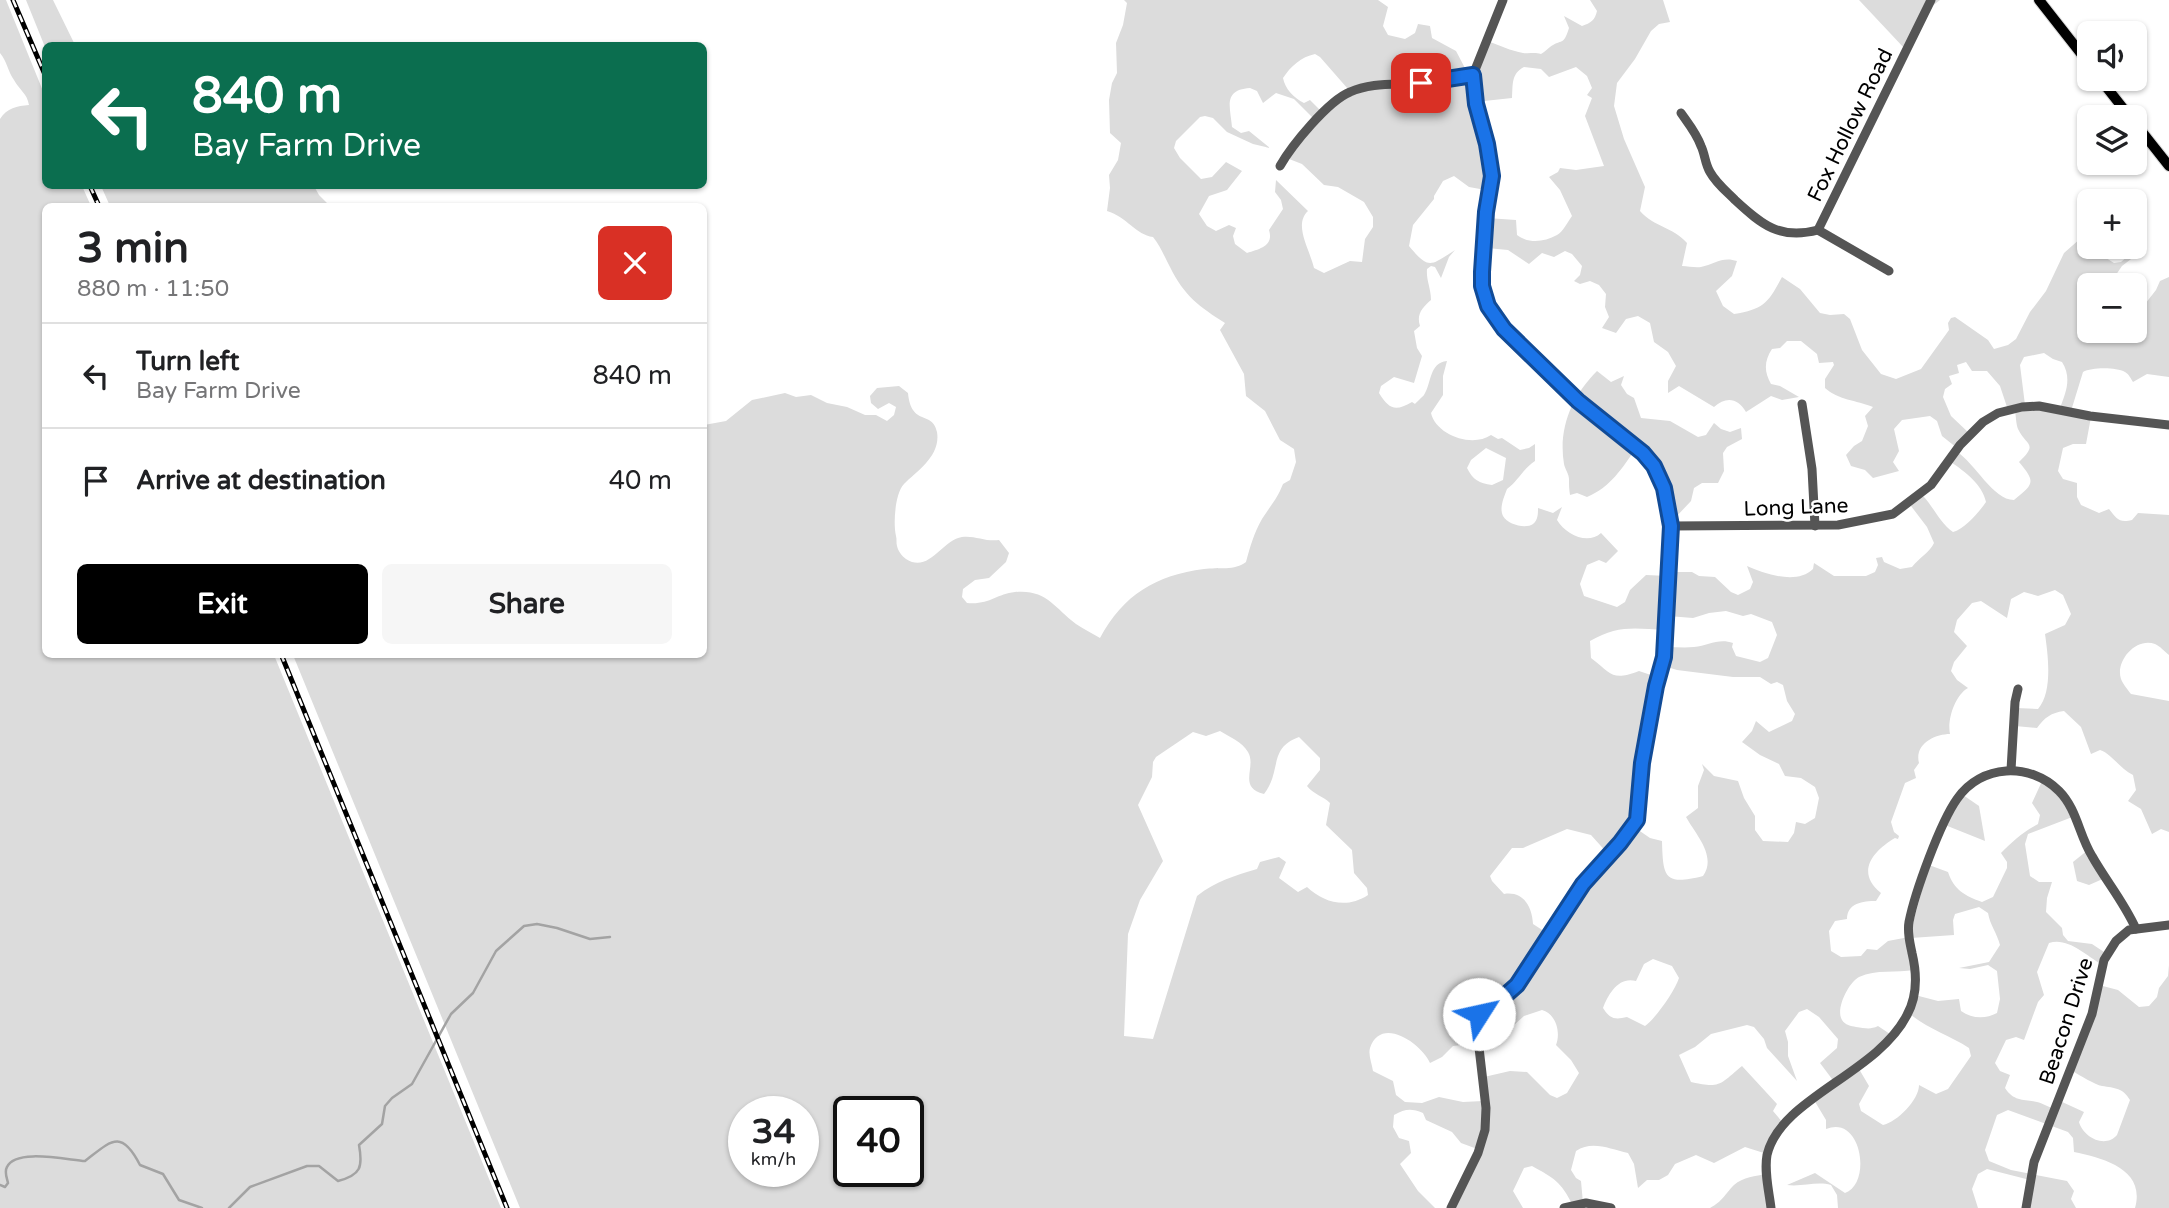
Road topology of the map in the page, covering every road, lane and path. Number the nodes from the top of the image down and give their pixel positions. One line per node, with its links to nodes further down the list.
1 (1503, 0): 5 (street)
2 (1931, 0): 12 (street, Fox Hollow Road)
3 (2039, 0): 4 (main road)
4 (2077, 48)
5 (1473, 75): 10 (street); 16 (street)
6 (2109, 91): 7 (main road)
7 (2121, 105)
8 (1681, 113): 12 (street)
9 (2147, 138): 11 (main road)
10 (1280, 166)
11 (2169, 166)
12 (1818, 230): 13 (street, Fox Hollow Road)
13 (1889, 271)
14 (1802, 404): 17 (street)
15 (2169, 425): 17 (street, Long Lane)
16 (1671, 526): 17 (street, Long Lane); 22 (street)
17 (1815, 526)
18 (2018, 689): 19 (street)
19 (2011, 770): 21 (street); 25 (street)
20 (2169, 925): 21 (street)
21 (2136, 929): 26 (street, Beacon Drive)
22 (1451, 1208)
23 (1564, 1208): 24 (street)
24 (1611, 1208)
25 (1771, 1208)
26 (2026, 1208)

